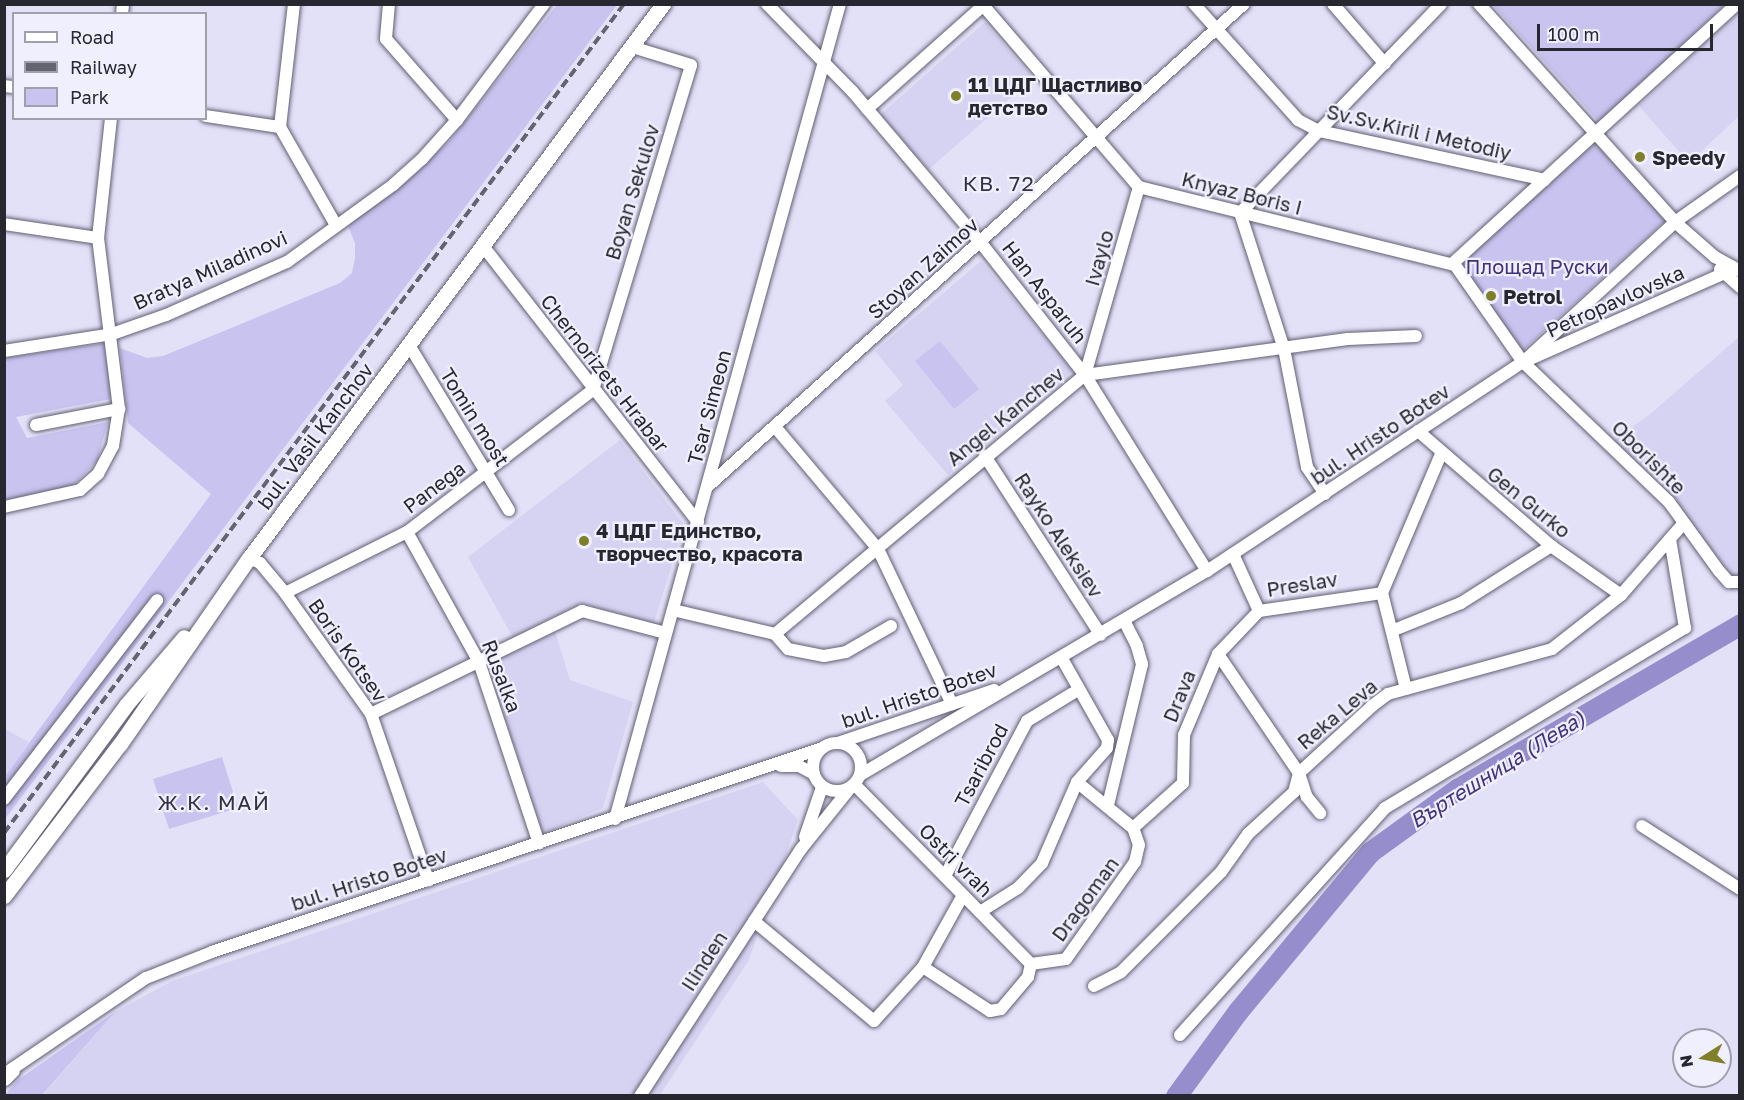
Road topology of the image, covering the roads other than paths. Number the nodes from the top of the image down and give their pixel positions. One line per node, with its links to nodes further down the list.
1 (294, 4): 22 (street)
2 (389, 4): 21 (street)
3 (544, 4): 21 (street, Bratya Miladinovi)
4 (663, 4): 15 (main road, bul. Vasil Kanchov)
5 (767, 4): 16 (street, Han Asparuh)
6 (840, 4): 16 (street, Tsar Simeon)
7 (1194, 4): 14 (street, Sv.Sv.Kiril i Metodiy)
8 (1244, 4): 14 (street, Stoyan Zaimov)
9 (1333, 4): 17 (street)
10 (1441, 4): 17 (street)
11 (1479, 4): 24 (street)
12 (1737, 4): 24 (street)
13 (983, 5): 18 (street); 25 (street)
14 (1216, 30): 23 (street, Sv.Sv.Kiril i Metodiy); 25 (street, Stoyan Zaimov)
15 (632, 47): 35 (main road, bul. Vasil Kanchov); 46 (street, Boyan Sekulov)
16 (822, 61): 18 (street, Han Asparuh); 54 (street, Tsar Simeon)
17 (1385, 64): 23 (street)
18 (867, 109): 34 (street, Han Asparuh)
19 (207, 116): 22 (street)
20 (111, 120): 33 (street)
21 (458, 120): 32 (street, Bratya Miladinovi)
22 (280, 128): 32 (street)
23 (1319, 131): 27 (street, Sv.Sv.Kiril i Metodiy); 29 (street)
24 (1594, 133): 27 (street); 30 (street)
25 (1097, 137): 28 (street); 34 (street, Stoyan Zaimov)
26 (1740, 176): 30 (street, bul. Hristo Botev)
27 (1545, 180): 36 (street)
28 (1139, 187): 29 (street, Knyaz Boris I); 45 (street, Ivaylo)
29 (1240, 213): 36 (street, Knyaz Boris I); 42 (street)
30 (1675, 222): 37 (street); 44 (street, bul. Hristo Botev)
31 (4, 224): 33 (street)
32 (336, 225): 39 (street, Bratya Miladinovi)
33 (98, 238): 39 (street)
34 (981, 243): 45 (street, Han Asparuh); 49 (street, Stoyan Zaimov)
35 (483, 246): 41 (main road, bul. Vasil Kanchov); 46 (street, Chernorizets Hrabar)
36 (1452, 264): 44 (street)
37 (1734, 269): 38 (street); 44 (street, Petropavlovska)
38 (1740, 288)
39 (112, 334): 43 (street, Bratya Miladinovi); 47 (street)
40 (1416, 336): 42 (street, Angel Kanchev)
41 (409, 345): 53 (street, Tomin most); 65 (main road, bul. Vasil Kanchov)
42 (1284, 349): 45 (street, Angel Kanchev); 55 (street)
43 (4, 351)
44 (1523, 362): 50 (street, bul. Hristo Botev); 59 (street, Oborishte)
45 (1085, 375): 52 (street, Angel Kanchev); 66 (street, Han Asparuh)
46 (593, 390): 53 (street, Panega); 58 (street, Chernorizets Hrabar)
47 (119, 409): 48 (street); 56 (street)
48 (36, 424)
49 (776, 428): 54 (street, Stoyan Zaimov); 63 (street)
50 (1418, 431): 51 (street, Gen Gurko); 55 (street, bul. Hristo Botev)
51 (1441, 454): 62 (street, Gen Gurko); 69 (street)
52 (985, 456): 63 (street, Angel Kanchev); 79 (street, Rayko Aleksiev)
53 (486, 472): 57 (street, Tomin most); 60 (street, Panega)
54 (707, 487): 58 (street, Tsar Simeon)
55 (1325, 494): 64 (street, bul. Hristo Botev)
56 (4, 507)
57 (509, 510)
58 (698, 522): 72 (street, Tsar Simeon)
59 (1683, 524): 61 (street, Reka Leva); 67 (street, Oborishte)
60 (407, 532): 68 (street, Panega); 82 (street, Rusalka)
61 (1670, 538): 70 (street, Reka Leva); 115 (street)
62 (1551, 546): 70 (street, Gen Gurko); 76 (street)
63 (878, 549): 78 (street, Angel Kanchev); 86 (street)
64 (1233, 554): 66 (street, bul. Hristo Botev); 73 (street, Preslav)
65 (248, 560): 68 (street, Boris Kotsev); 104 (main road); 109 (main road, bul. Vasil Kanchov)
66 (1207, 571): 74 (street, bul. Hristo Botev)
67 (1740, 582)
68 (285, 593): 87 (street, Boris Kotsev)
69 (1382, 593): 73 (street, Preslav); 76 (street)
70 (1621, 595): 84 (street, Reka Leva)
71 (158, 600): 96 (street)
72 (673, 610): 77 (street, Tsar Simeon); 78 (street)
73 (1259, 611): 80 (street, Drava)
74 (1124, 621): 79 (street, bul. Hristo Botev); 97 (street)
75 (891, 626): 78 (street)
76 (1394, 630): 84 (street)
77 (666, 633): 82 (street); 99 (street, Tsar Simeon)
78 (775, 634)
79 (1101, 635): 81 (street, bul. Hristo Botev)
80 (1218, 654): 91 (street); 101 (street, Drava)
81 (1061, 657): 83 (street, bul. Hristo Botev); 94 (street)
82 (479, 662): 87 (street); 102 (street, Rusalka)
83 (1013, 684): 86 (street, bul. Hristo Botev); 93 (street, bul. Hristo Botev)
84 (1406, 689): 91 (street, Reka Leva)
85 (1073, 693): 105 (street, Tsaribrod)
86 (952, 704): 88 (street, bul. Hristo Botev)
87 (371, 714): 106 (street, Boris Kotsev)
88 (838, 743): 89 (street); 93 (street)
89 (822, 748): 90 (street, bul. Hristo Botev); 92 (street)
90 (768, 767): 92 (street, bul. Hristo Botev); 99 (street, bul. Hristo Botev)
91 (1299, 773): 98 (street); 114 (street, Reka Leva)
92 (813, 774): 95 (street)
93 (855, 782): 95 (street); 103 (street, Ilinden); 105 (street, Ostri vrah)
94 (1077, 782): 97 (street); 110 (street)
95 (822, 787): 103 (street, Ilinden)
96 (4, 799)
97 (1108, 805): 101 (street)
98 (1320, 813)
99 (615, 819): 102 (street, bul. Hristo Botev)
100 (1642, 826): 107 (street)
101 (1133, 828): 112 (street, Dragoman)
102 (539, 843): 106 (street, bul. Hristo Botev)
103 (801, 849): 111 (street, Ilinden)
104 (4, 870)
105 (945, 876): 108 (street, Ostri vrah)
106 (428, 880): 116 (street, bul. Hristo Botev)
107 (1739, 888)
108 (963, 895): 110 (street, Ostri vrah); 113 (street)
109 (4, 896)
110 (980, 912): 112 (street, Ostri vrah)
111 (754, 921): 113 (street); 117 (street, Ilinden)
112 (1031, 964): 113 (street)
113 (924, 967)
114 (1094, 986)
115 (1180, 1035)
116 (7, 1074)
117 (640, 1095)

